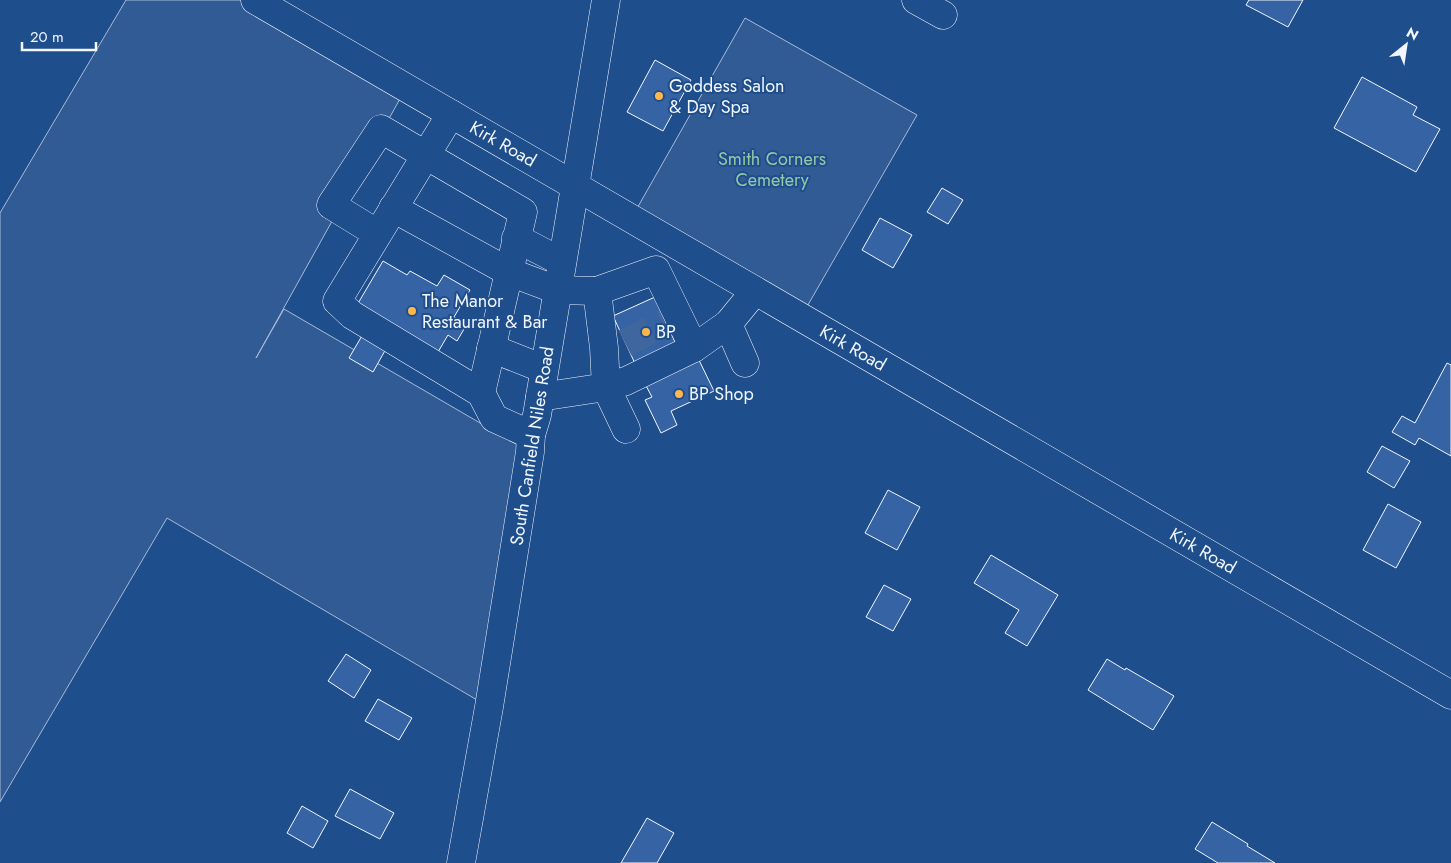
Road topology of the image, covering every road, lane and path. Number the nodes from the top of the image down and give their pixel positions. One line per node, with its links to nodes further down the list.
1 (255, 0): 5 (street, Kirk Road)
2 (606, 0): 7 (street, South Canfield Niles Road)
3 (916, 0): 4 (street)
4 (943, 15)
5 (451, 114): 6 (street); 7 (street, Kirk Road)
6 (426, 155): 8 (street); 9 (street); 10 (street)
7 (575, 186): 11 (street, Kirk Road); 12 (street, South Canfield Niles Road)
8 (394, 208): 9 (street); 14 (street)
9 (378, 234): 24 (street)
10 (516, 238): 12 (street); 14 (street)
11 (678, 246): 13 (street); 17 (street, Kirk Road)
12 (562, 262): 15 (street, South Canfield Niles Road)
13 (656, 270): 16 (street); 20 (street)
14 (509, 272): 15 (street); 19 (street)
15 (557, 290): 16 (street); 22 (street, South Canfield Niles Road)
16 (597, 291): 23 (street)
17 (755, 291): 18 (street); 28 (street, Kirk Road)
18 (728, 324): 20 (street); 21 (street)
19 (491, 348): 22 (street); 24 (street)
20 (694, 348): 23 (street)
21 (745, 363)
22 (544, 369): 25 (street, South Canfield Niles Road)
23 (606, 387): 25 (street); 26 (street)
24 (481, 393): 27 (street)
25 (540, 398): 27 (street, South Canfield Niles Road)
26 (626, 429)
27 (531, 435): 29 (street, South Canfield Niles Road)
28 (1451, 695)
29 (461, 863)

